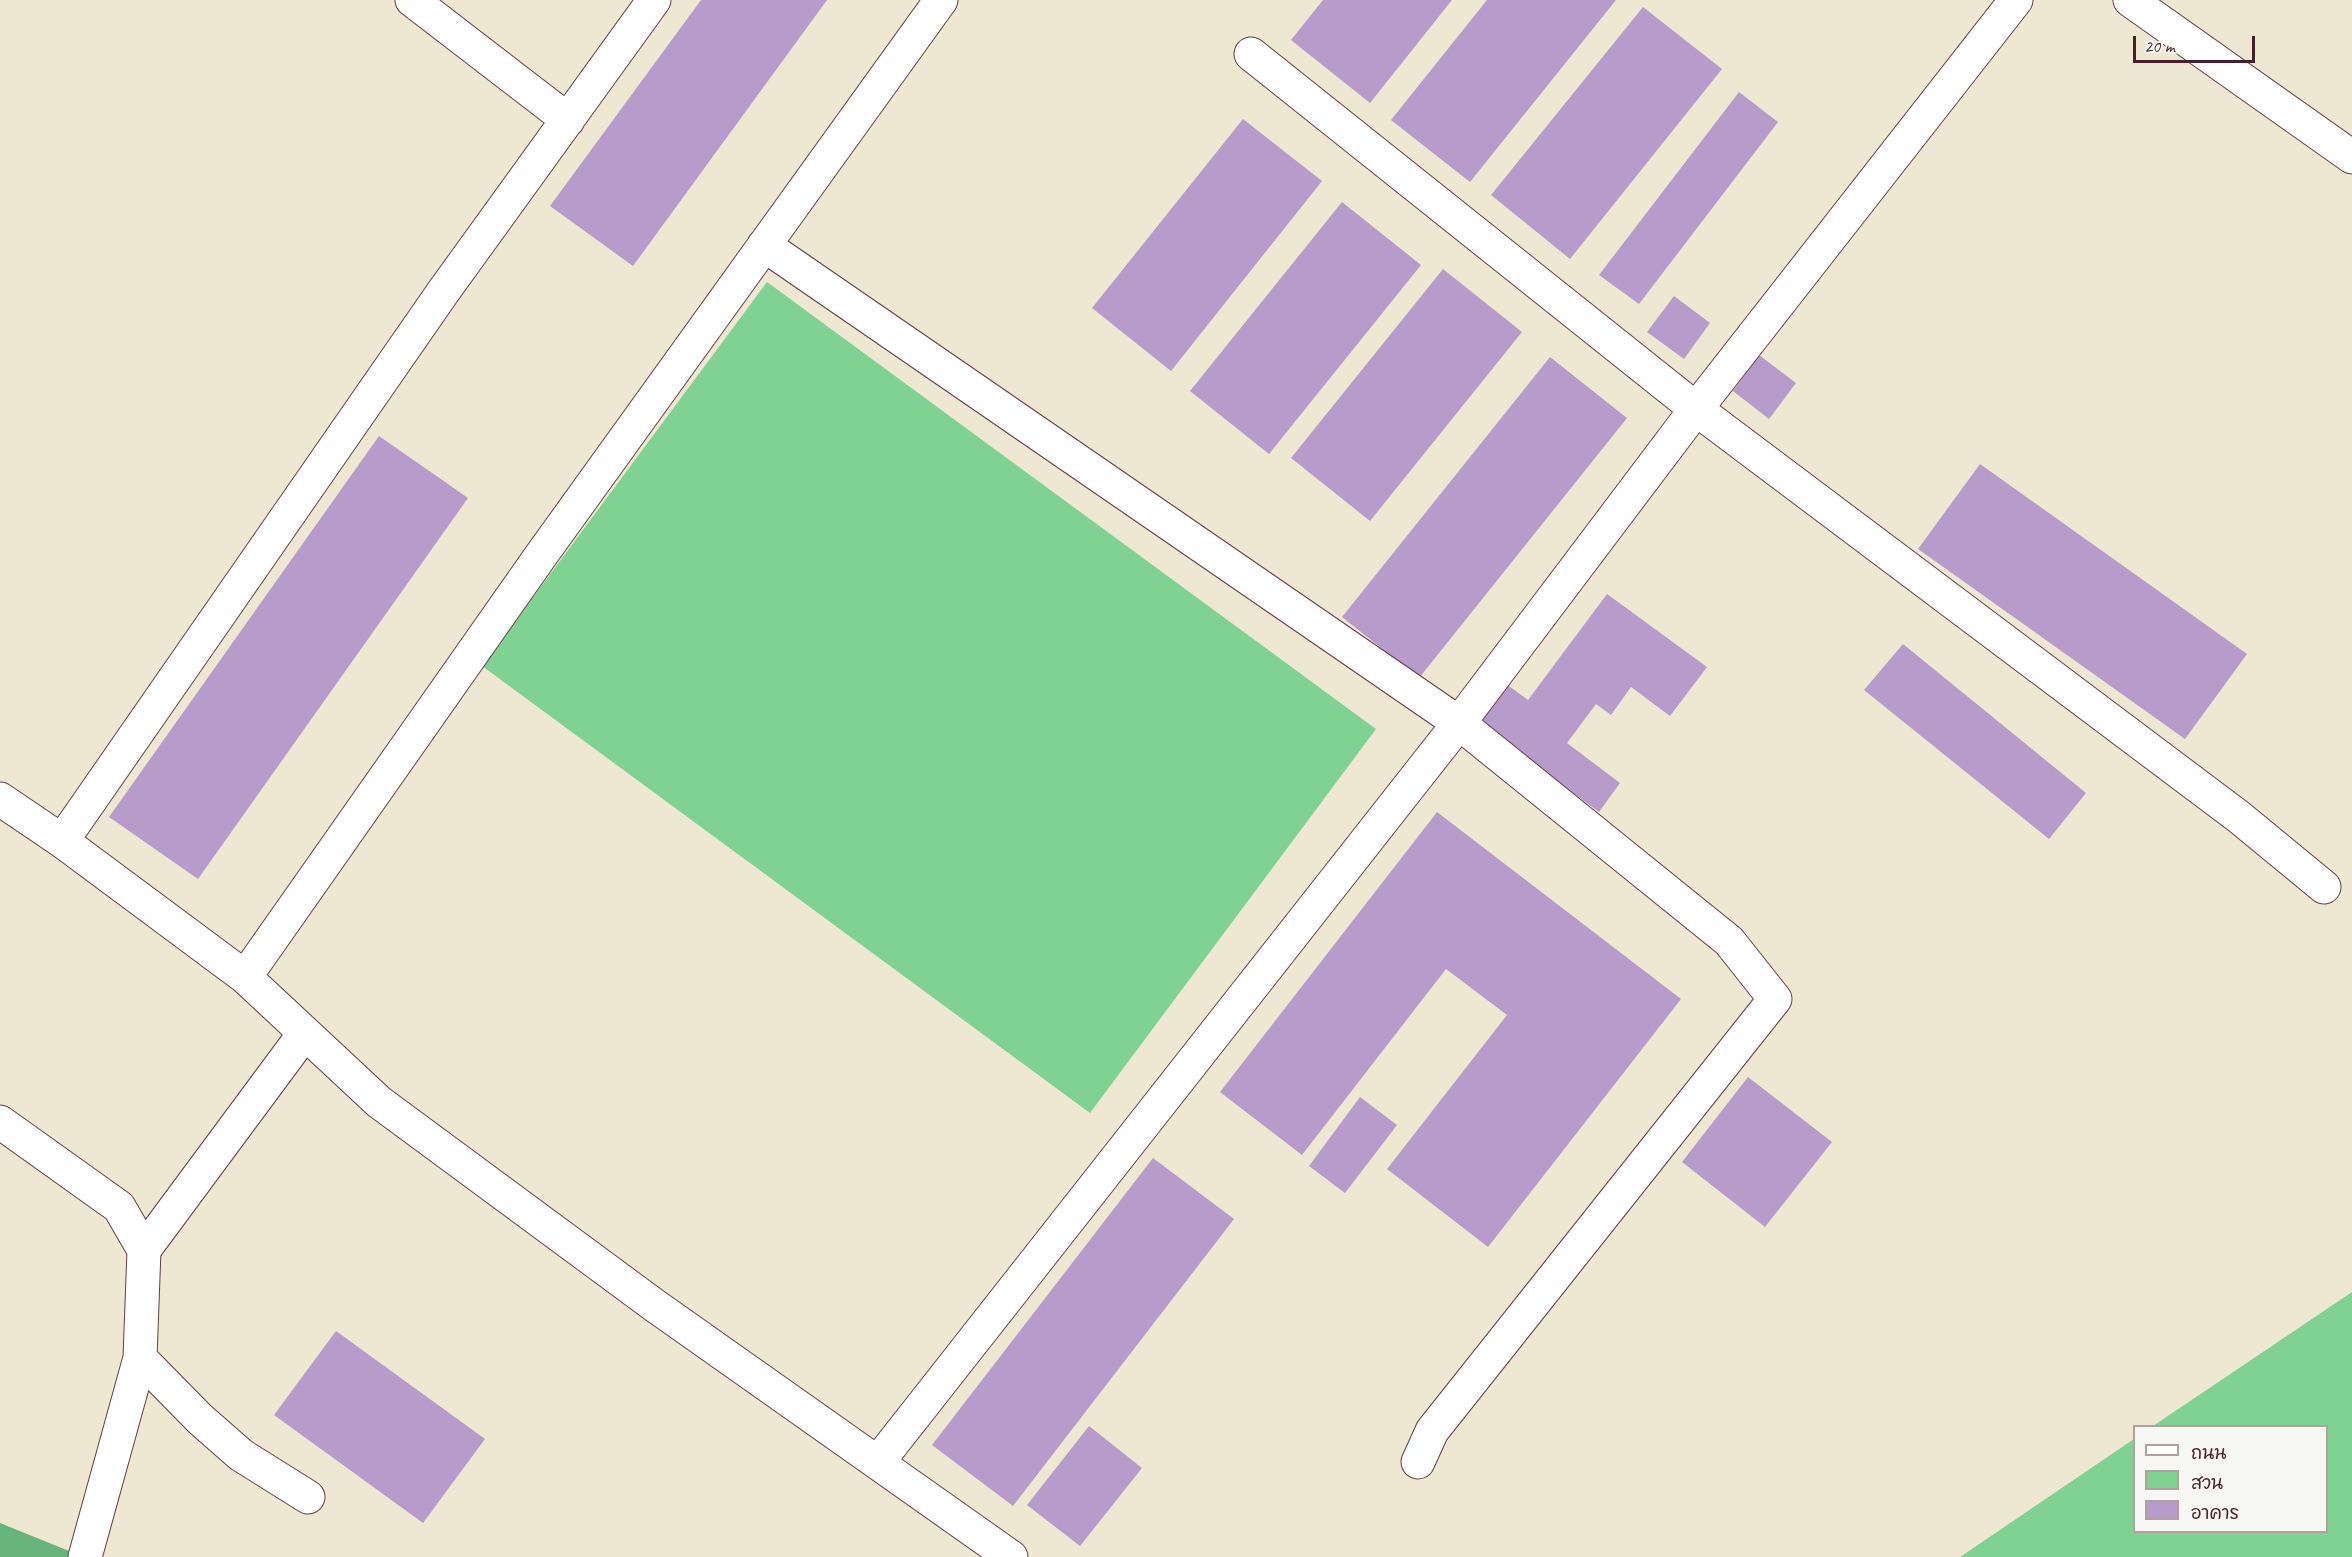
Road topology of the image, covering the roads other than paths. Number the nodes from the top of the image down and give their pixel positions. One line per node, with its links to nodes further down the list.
1 (412, 0): 7 (street)
2 (654, 0): 7 (street)
3 (940, 0): 9 (street)
4 (2016, 0): 10 (street)
5 (2130, 0): 8 (street)
6 (1251, 54): 10 (street)
7 (568, 120): 13 (street)
8 (2352, 157)
9 (764, 245): 11 (street); 15 (street)
10 (1696, 409): 11 (street); 14 (street)
11 (1459, 723): 20 (street); 21 (street)
12 (0, 799): 13 (street)
13 (62, 841): 15 (street)
14 (2324, 887)
15 (245, 978): 16 (street)
16 (304, 1034): 18 (street); 20 (street)
17 (0, 1122): 18 (street)
18 (144, 1250): 19 (street)
19 (140, 1358): 22 (street); 23 (street)
20 (878, 1462): 24 (street)
21 (1418, 1462)
22 (308, 1497)
23 (84, 1557)
24 (1011, 1557)

